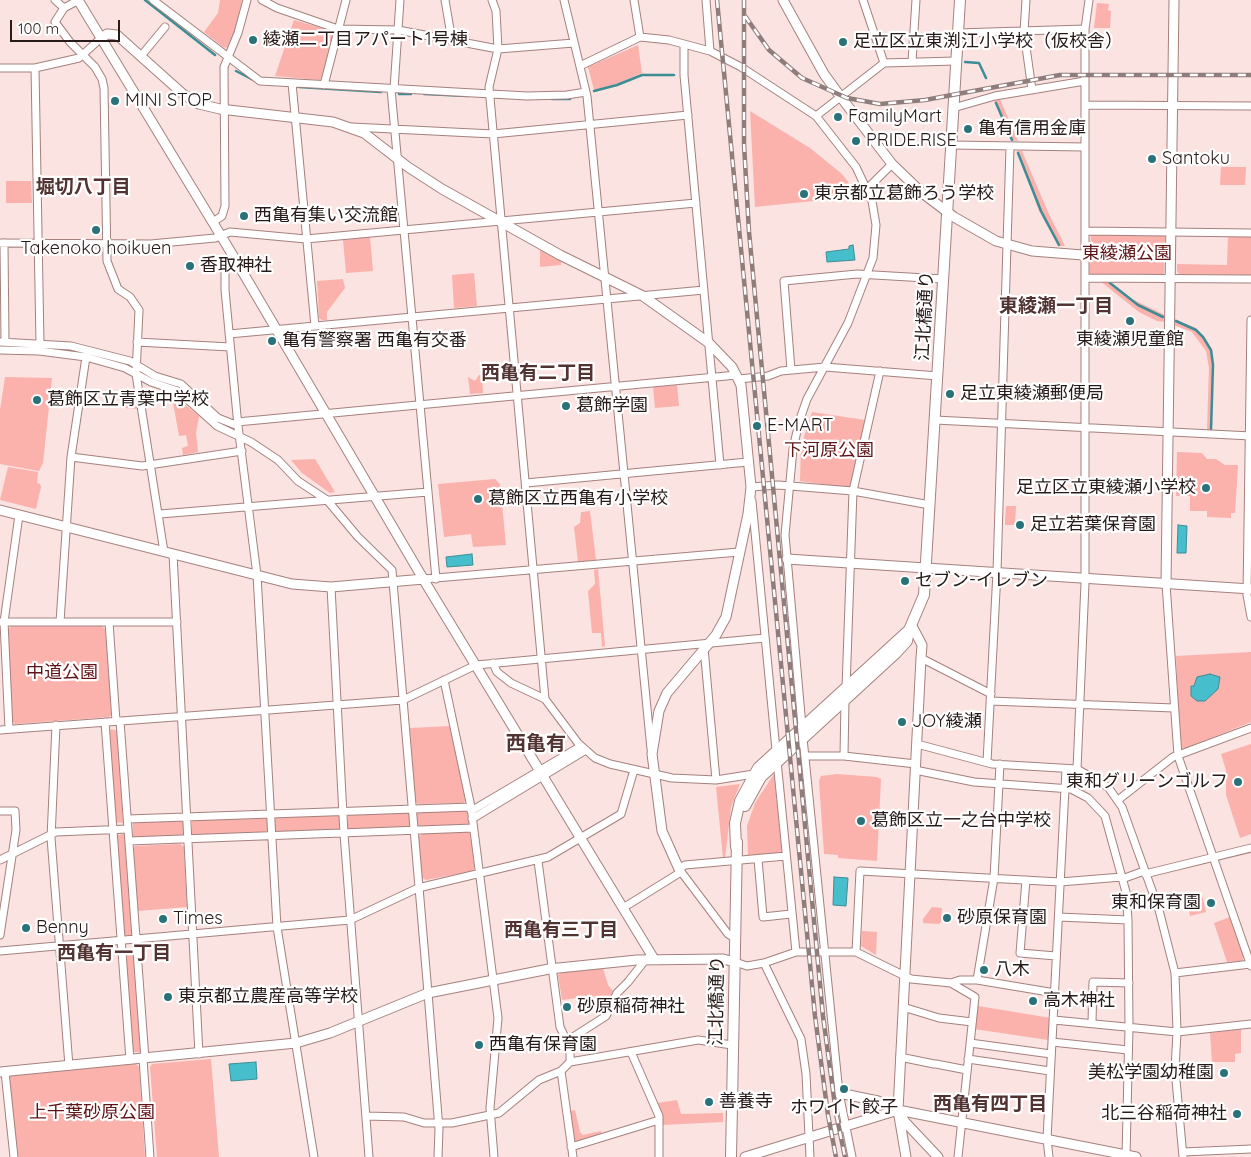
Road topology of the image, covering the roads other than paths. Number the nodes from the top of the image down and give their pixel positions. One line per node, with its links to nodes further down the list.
1 (55, 0): 20 (street)
2 (78, 0): 20 (street); 27 (street)
3 (153, 0): 36 (street)
4 (262, 0): 22 (street)
5 (346, 0): 22 (street)
6 (400, 0): 24 (street)
7 (444, 0): 29 (street)
8 (492, 0): 32 (street)
9 (564, 0): 30 (street)
10 (634, 0): 28 (street)
11 (706, 0): 33 (street)
12 (783, 0): 50 (street)
13 (863, 0): 39 (street)
14 (916, 0): 38 (street)
15 (960, 0): 26 (main road, 江北橋通り)
16 (1026, 0): 25 (street)
17 (1089, 0): 23 (street)
18 (1174, 0): 52 (street)
19 (248, 1): 36 (street)
20 (64, 8): 34 (street)
21 (166, 26): 35 (street)
22 (338, 28): 24 (street); 45 (street)
23 (1085, 29): 25 (street); 43 (street)
24 (398, 30): 29 (street); 46 (street)
25 (1024, 32): 26 (street); 47 (street)
26 (958, 34): 37 (main road, 江北橋通り)
27 (101, 38): 34 (street); 35 (street); 73 (street)
28 (640, 38): 31 (street); 40 (street)
29 (452, 40): 32 (street)
30 (574, 43): 32 (street); 40 (street)
31 (684, 45): 33 (street); 56 (street)
32 (498, 49): 49 (street)
33 (710, 51): 57 (street)
34 (83, 56): 42 (street); 80 (street)
35 (141, 56): 55 (street)
36 (228, 58): 44 (street); 55 (street)
37 (956, 61): 38 (street); 54 (main road, 江北橋通り)
38 (912, 62): 39 (street)
39 (884, 63): 50 (street)
40 (580, 66): 48 (street)
41 (0, 68): 42 (street)
42 (36, 68): 82 (street)
43 (1085, 81): 47 (street); 51 (street)
44 (292, 83): 45 (street); 58 (street)
45 (324, 85): 46 (street)
46 (392, 89): 49 (street); 61 (street)
47 (1032, 90): 54 (street)
48 (586, 92): 49 (street); 59 (street)
49 (490, 94): 62 (street)
50 (840, 96): 57 (street); 67 (street)
51 (1085, 105): 52 (street); 65 (street)
52 (1173, 105): 53 (street); 75 (street)
53 (1251, 106)
54 (953, 108): 63 (main road, 江北橋通り)
55 (226, 110): 58 (street); 73 (street)
56 (688, 115): 59 (street); 69 (street)
57 (816, 116): 68 (street)
58 (295, 118): 60 (street); 79 (street)
59 (590, 123): 62 (street); 70 (street)
60 (352, 127): 61 (street); 66 (street)
61 (394, 128): 62 (street); 66 (street)
62 (493, 134): 72 (street)
63 (950, 145): 64 (street); 71 (main road, 江北橋通り)
64 (1010, 147): 65 (street); 83 (street)
65 (1085, 147): 76 (street)
66 (398, 158): 72 (street); 74 (street)
67 (892, 164): 68 (street); 71 (street)
68 (866, 189): 86 (street)
69 (696, 202): 70 (street); 92 (street)
70 (599, 211): 72 (street); 87 (street)
71 (947, 212): 83 (street); 90 (main road, 江北橋通り)
72 (501, 221): 74 (street); 87 (street); 95 (street)
73 (213, 222): 78 (street)
74 (403, 230): 79 (street); 96 (street)
75 (1171, 230): 76 (street); 77 (street); 89 (street)
76 (1085, 231): 85 (street)
77 (1251, 233)
78 (221, 236): 79 (street); 80 (street); 84 (street)
79 (306, 239): 98 (street)
80 (107, 242): 82 (street); 102 (street)
81 (2, 243): 82 (street); 101 (street)
82 (38, 243): 103 (street)
83 (1007, 245): 85 (street); 121 (street)
84 (232, 254): 99 (street); 100 (street)
85 (1084, 255): 88 (street)
86 (867, 275): 90 (street); 109 (street); 110 (street)
87 (605, 277): 93 (street); 94 (street)
88 (1085, 278): 89 (street); 123 (street)
89 (1171, 278): 91 (street); 124 (street)
90 (943, 279): 113 (main road, 江北橋通り)
91 (1251, 279)
92 (704, 290): 93 (street); 104 (street)
93 (643, 296): 94 (street); 104 (street)
94 (607, 299): 95 (street); 116 (street)
95 (509, 308): 96 (street); 117 (street)
96 (412, 317): 98 (street); 118 (street)
97 (1251, 320): 125 (street)
98 (315, 326): 99 (street)
99 (276, 330): 100 (street); 119 (street)
100 (230, 334): 105 (street)
101 (3, 342): 103 (street)
102 (137, 342): 105 (street); 108 (street)
103 (40, 343): 108 (street)
104 (709, 343): 114 (street); 115 (street)
105 (230, 347): 122 (street)
106 (0, 350): 107 (street)
107 (86, 357): 112 (street); 128 (street)
108 (136, 365): 112 (street); 122 (street)
109 (825, 367): 110 (street); 111 (street); 134 (street)
110 (792, 370): 115 (street)
111 (880, 371): 113 (street); 135 (street)
112 (136, 374): 126 (street); 131 (street)
113 (938, 376): 120 (main road, 江北橋通り)
114 (712, 377): 115 (street); 116 (street); 130 (street)
115 (738, 377): 129 (street)
116 (615, 386): 117 (street); 132 (street)
117 (518, 395): 118 (street); 133 (street)
118 (420, 405): 119 (street); 136 (street)
119 (326, 413): 122 (street); 138 (street)
120 (935, 420): 121 (street); 140 (main road, 江北橋通り)
121 (1002, 422): 123 (street); 153 (street)
122 (238, 424): 126 (street)
123 (1084, 426): 124 (street); 155 (street)
124 (1168, 432): 125 (street); 159 (street)
125 (1250, 436): 161 (street)
126 (240, 438): 127 (street); 139 (street)
127 (242, 452): 131 (street); 141 (street)
128 (71, 457): 131 (street); 145 (street)
129 (748, 462): 130 (street); 137 (street)
130 (720, 465): 132 (street)
131 (151, 466): 143 (street)
132 (623, 474): 133 (street); 149 (street)
133 (526, 483): 152 (street)
134 (791, 486): 135 (street); 137 (street); 148 (street)
135 (853, 491): 140 (street); 150 (street)
136 (428, 492): 138 (street); 157 (street)
137 (751, 492): 146 (street); 168 (street)
138 (375, 497): 139 (street); 156 (street)
139 (327, 500): 141 (street); 158 (street)
140 (930, 505): 151 (main road, 江北橋通り)
141 (249, 506): 143 (street); 154 (street)
142 (0, 510): 144 (street)
143 (160, 514): 147 (street)
144 (19, 515): 145 (street); 163 (street)
145 (66, 527): 147 (street); 164 (street)
146 (739, 552): 149 (street); 169 (street)
147 (169, 553): 154 (street); 166 (street)
148 (787, 559): 150 (street); 189 (street)
149 (632, 561): 152 (street); 170 (street)
150 (850, 563): 151 (street); 176 (street)
151 (927, 568): 153 (street); 167 (main road, 江北橋通り)
152 (534, 570): 157 (street); 171 (street)
153 (997, 572): 155 (street); 177 (street)
154 (257, 575): 160 (street); 184 (street)
155 (1085, 578): 159 (street); 182 (street)
156 (424, 579): 157 (street); 158 (street); 174 (street)
157 (436, 579)
158 (394, 581): 160 (street); 178 (street)
159 (1166, 584): 161 (street); 183 (street)
160 (331, 586): 181 (street)
161 (1249, 588): 162 (street)
162 (1251, 617)
163 (2, 622): 164 (street); 191 (street)
164 (60, 622): 165 (street)
165 (109, 622): 166 (street); 186 (street)
166 (176, 622): 185 (street)
167 (911, 628): 172 (street); 176 (main road, 江北橋通り); 180 (main road, 江北橋通り)
168 (765, 638): 169 (street); 196 (street)
169 (707, 645): 170 (street); 197 (street); 211 (street)
170 (640, 648): 171 (street); 197 (street)
171 (541, 658): 173 (street); 179 (street)
172 (921, 658): 177 (street); 194 (street)
173 (493, 663): 174 (street); 179 (street)
174 (476, 665): 175 (street); 208 (street)
175 (444, 680): 178 (street); 216 (street)
176 (846, 688): 189 (main road, 江北橋通り)
177 (990, 698): 182 (street); 202 (street)
178 (403, 700): 181 (street); 215 (street)
179 (545, 700): 195 (street)
180 (845, 700): 193 (main road, 江北橋通り); 199 (street)
181 (337, 705): 184 (street); 218 (street)
182 (1081, 706): 183 (street); 207 (street)
183 (1174, 708): 200 (street)
184 (265, 710): 185 (street); 219 (street)
185 (182, 717): 186 (street); 220 (street)
186 (118, 721): 187 (street); 221 (street)
187 (105, 722): 188 (street); 225 (street)
188 (56, 725): 191 (street); 227 (street)
189 (802, 726): 196 (main road, 江北橋通り)
190 (1251, 728): 200 (street)
191 (9, 729): 192 (street)
192 (0, 730)
193 (803, 738): 198 (street); 201 (main road, 江北橋通り)
194 (917, 744): 202 (street); 204 (street)
195 (584, 748): 206 (street); 208 (street)
196 (776, 750): 209 (main road, 江北橋通り)
197 (652, 754): 210 (street)
198 (805, 756): 199 (street); 264 (street)
199 (844, 756): 204 (street)
200 (1178, 756): 214 (street); 237 (street)
201 (777, 762): 233 (main road, 江北橋通り); 236 (street)
202 (987, 762): 203 (street)
203 (1000, 764): 205 (street); 212 (street)
204 (916, 767): 212 (street); 245 (street)
205 (1066, 769): 207 (street); 213 (street)
206 (634, 770): 210 (street); 230 (street)
207 (1078, 770): 214 (street)
208 (542, 774): 216 (street); 222 (street); 230 (street)
209 (754, 774): 211 (street); 233 (main road, 江北橋通り)
210 (654, 775): 211 (street); 242 (street)
211 (716, 780)
212 (999, 784): 213 (street); 246 (street)
213 (1065, 788): 247 (street); 249 (street)
214 (1118, 800): 243 (street)
215 (412, 809): 216 (street); 218 (street); 226 (street)
216 (471, 809): 222 (street)
217 (0, 811): 235 (street)
218 (343, 811): 219 (street); 228 (street)
219 (270, 814): 220 (street); 229 (street)
220 (187, 817): 221 (street); 231 (street)
221 (128, 819): 224 (street)
222 (472, 820): 223 (street)
223 (473, 828): 226 (street); 244 (street)
224 (128, 829): 225 (street); 232 (street)
225 (112, 830): 227 (street); 261 (street)
226 (414, 831): 228 (street); 250 (street)
227 (52, 833): 235 (street); 262 (street)
228 (344, 834): 229 (street); 254 (street)
229 (271, 836): 231 (street); 256 (street)
230 (580, 838): 240 (street); 251 (street)
231 (188, 839): 232 (street); 257 (street)
232 (130, 841): 260 (street)
233 (736, 847): 241 (main road, 江北橋通り)
234 (1251, 848): 237 (street)
235 (13, 852): 239 (street); 258 (street)
236 (786, 856): 238 (street); 252 (street)
237 (1213, 857): 243 (street); 271 (street)
238 (758, 859): 241 (street); 252 (street)
239 (0, 860)
240 (538, 861): 244 (street); 272 (street)
241 (736, 861): 242 (street); 259 (main road, 江北橋通り)
242 (680, 871): 251 (street); 259 (street)
243 (1145, 873): 247 (street); 273 (street)
244 (479, 874): 250 (street); 275 (street)
245 (910, 874): 246 (street); 266 (street); 274 (street)
246 (994, 878): 248 (street); 276 (street)
247 (1122, 878): 249 (street); 255 (street)
248 (1026, 880): 249 (street); 267 (street)
249 (1060, 882): 253 (street)
250 (418, 888): 254 (street); 279 (street)
251 (623, 908): 268 (street)
252 (791, 914): 265 (street)
253 (1059, 917): 255 (street); 267 (street)
254 (350, 920): 256 (street); 283 (street)
255 (1128, 920): 278 (street)
256 (277, 927): 257 (street); 291 (street)
257 (193, 934): 260 (street); 296 (street)
258 (0, 935)
259 (735, 938): 269 (main road, 江北橋通り)
260 (136, 939): 261 (street); 300 (street)
261 (121, 940): 262 (street); 301 (street)
262 (59, 946): 263 (street); 303 (street)
263 (0, 951)
264 (824, 951): 265 (street); 266 (street); 308 (street)
265 (796, 952): 270 (street)
266 (856, 952): 274 (street)
267 (1056, 956): 280 (street)
268 (650, 959): 269 (street); 272 (street); 289 (street)
269 (735, 962): 270 (street); 293 (main road, 江北橋通り)
270 (764, 963): 316 (street)
271 (1251, 965): 273 (street)
272 (553, 968): 275 (street); 289 (street)
273 (1175, 973): 288 (street)
274 (905, 976): 277 (street); 281 (street)
275 (493, 980): 279 (street); 310 (street)
276 (977, 980): 277 (street); 280 (street)
277 (951, 983): 284 (street)
278 (1129, 983): 285 (street); 287 (street)
279 (428, 993): 283 (street); 314 (street)
280 (1055, 993): 282 (street)
281 (903, 1006): 284 (street); 298 (street)
282 (1054, 1020): 285 (street); 290 (street)
283 (359, 1021): 291 (street); 311 (street)
284 (972, 1022): 292 (street)
285 (1092, 1023): 287 (street)
286 (1251, 1024): 288 (street)
287 (1129, 1027): 288 (street); 294 (street)
288 (1177, 1032): 320 (street)
289 (568, 1039): 302 (street)
290 (1052, 1042): 294 (street); 297 (street)
291 (296, 1043): 296 (street); 324 (street)
292 (970, 1043): 297 (street); 299 (street)
293 (732, 1045): 295 (street); 330 (main road, 江北橋通り)
294 (1128, 1050): 321 (street)
295 (631, 1052): 302 (street); 312 (street)
296 (199, 1054): 300 (street)
297 (1051, 1054): 306 (street)
298 (900, 1058): 304 (street); 309 (street)
299 (968, 1058): 304 (street); 306 (street)
300 (144, 1059): 301 (street); 323 (street)
301 (130, 1060): 303 (street)
302 (570, 1062): 305 (street)
303 (68, 1066): 307 (street)
304 (967, 1070): 313 (street)
305 (561, 1071): 310 (street); 318 (street)
306 (1050, 1071): 317 (street)
307 (2, 1072): 322 (street)
308 (839, 1093): 309 (street); 315 (street)
309 (898, 1110): 313 (street); 315 (street); 334 (street); 335 (street)
310 (490, 1114): 314 (street); 327 (street)
311 (366, 1116): 314 (street); 325 (street)
312 (659, 1120): 318 (street); 329 (street)
313 (962, 1122): 317 (street); 336 (street)
314 (438, 1124): 326 (street)
315 (844, 1126): 316 (street); 333 (street)
316 (809, 1136): 331 (street); 332 (street)
317 (1047, 1139): 321 (street); 337 (street)
318 (571, 1148): 328 (street)
319 (1251, 1149): 320 (street)
320 (1183, 1155)
321 (1126, 1156): 338 (street)
322 (14, 1157)
323 (150, 1157)
324 (314, 1157)
325 (369, 1157)
326 (438, 1157)
327 (494, 1157)
328 (573, 1157)
329 (659, 1157)
330 (731, 1157)
331 (745, 1157)
332 (810, 1157)
333 (852, 1157)
334 (906, 1157)
335 (938, 1157)
336 (958, 1157)
337 (1048, 1157)
338 (1136, 1157)

